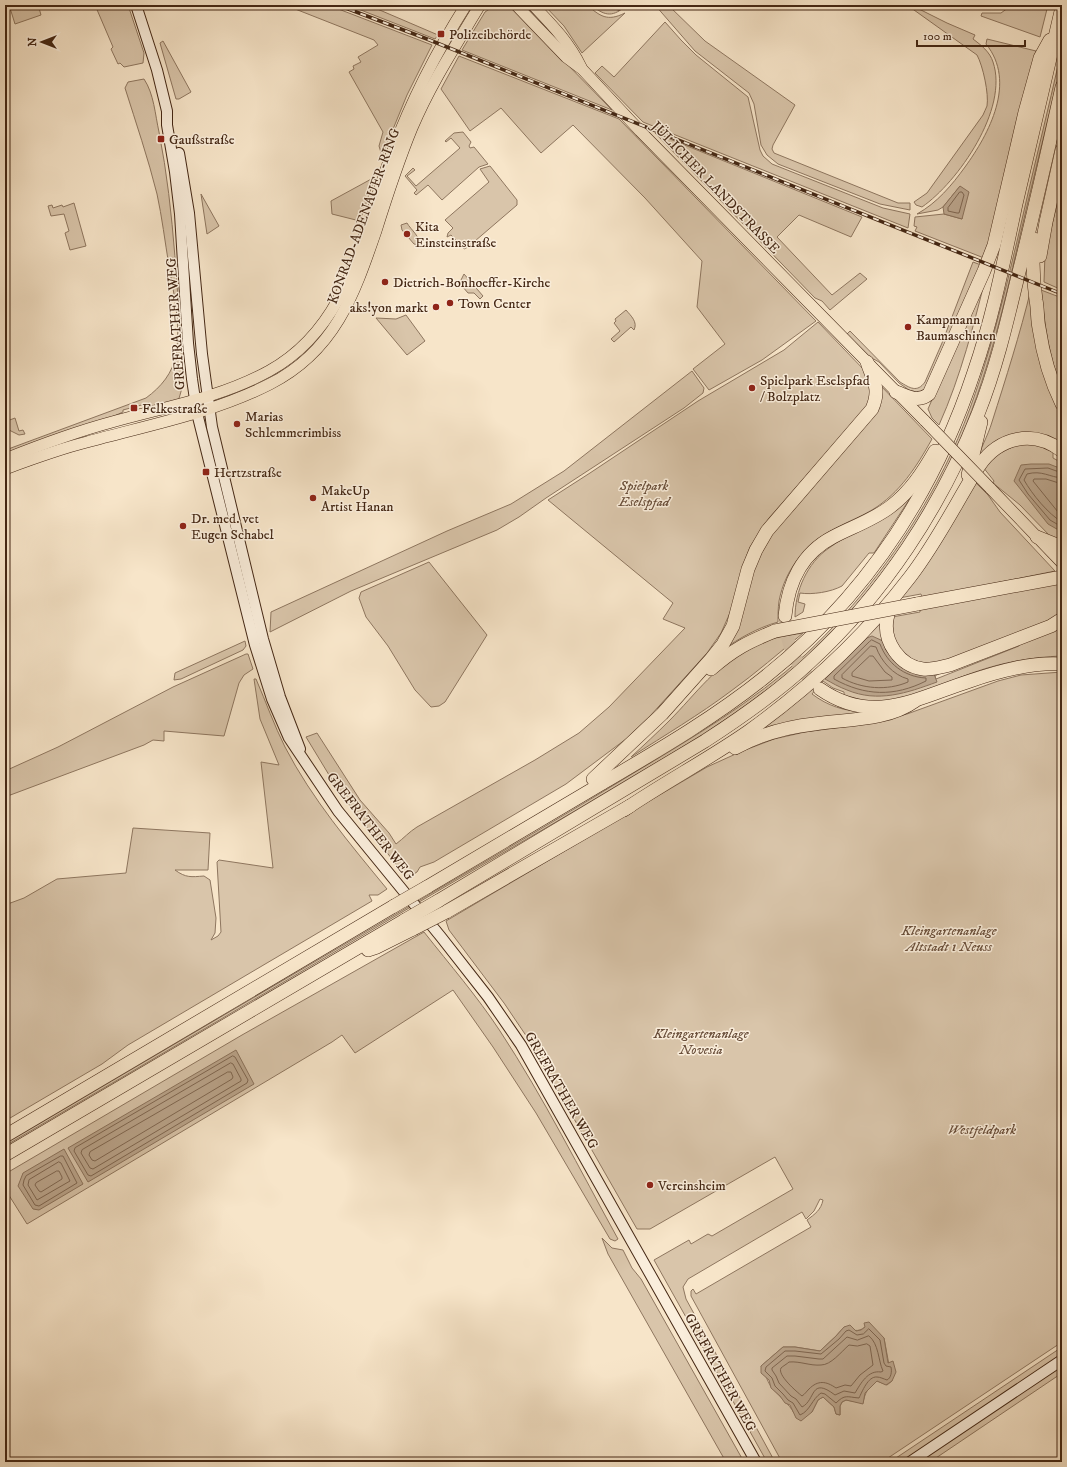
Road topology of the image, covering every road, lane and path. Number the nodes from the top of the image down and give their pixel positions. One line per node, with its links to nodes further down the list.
1 (136, 5): 10 (main road, GREFRATHER WEG)
2 (466, 5): 17 (main road, KONRAD-ADENAUER-RING)
3 (480, 5): 21 (main road, KONRAD-ADENAUER-RING)
4 (516, 5): 8 (main road, JÜLICHER LANDSTRASSE)
5 (532, 5): 8 (main road, JÜLICHER LANDSTRASSE)
6 (1062, 7): 7 (highway)
7 (1057, 27): 12 (highway); 16 (highway)
8 (582, 70): 15 (main road, JÜLICHER LANDSTRASSE)
9 (1062, 87): 13 (highway)
10 (167, 111): 17 (main road, GREFRATHER WEG); 19 (main road, GREFRATHER WEG)
11 (1062, 150): 14 (highway)
12 (1027, 156): 32 (highway); 40 (highway)
13 (1039, 192): 14 (highway); 18 (highway)
14 (1036, 301): 20 (highway)
15 (867, 362): 16 (main road, JÜLICHER LANDSTRASSE); 38 (highway)
16 (896, 392): 27 (main road, JÜLICHER LANDSTRASSE, bridge)
17 (208, 397): 19 (main road, KONRAD-ADENAUER-RING); 21 (main road, GREFRATHER WEG)
18 (984, 398): 26 (highway); 41 (highway, bridge)
19 (195, 400): 22 (main road, GREFRATHER WEG); 24 (main road, KONRAD-ADENAUER-RING)
20 (1062, 404)
21 (209, 409): 22 (main road, KONRAD-ADENAUER-RING); 37 (main road, GREFRATHER WEG)
22 (197, 412): 25 (main road, KONRAD-ADENAUER-RING); 37 (main road, GREFRATHER WEG)
23 (1062, 452): 26 (highway)
24 (5, 459)
25 (5, 469)
26 (963, 492): 31 (highway)
27 (1037, 537): 28 (highway)
28 (1056, 548): 29 (main road)
29 (1062, 563)
30 (1062, 577): 38 (highway, bridge)
31 (893, 598): 33 (highway); 39 (highway)
32 (785, 616)
33 (1062, 619)
34 (1062, 664): 36 (highway)
35 (820, 689): 36 (highway)
36 (915, 701): 39 (highway)
37 (304, 758): 45 (main road, GREFRATHER WEG)
38 (593, 779): 40 (highway)
39 (624, 810): 41 (highway, bridge)
40 (519, 832): 42 (highway, bridge)
41 (409, 925): 43 (highway)
42 (5, 1136)
43 (5, 1155)
44 (1062, 1360): 48 (main road)
45 (748, 1449): 46 (main road, GREFRATHER WEG); 47 (main road)
46 (756, 1462)
47 (762, 1462)
48 (910, 1462)

